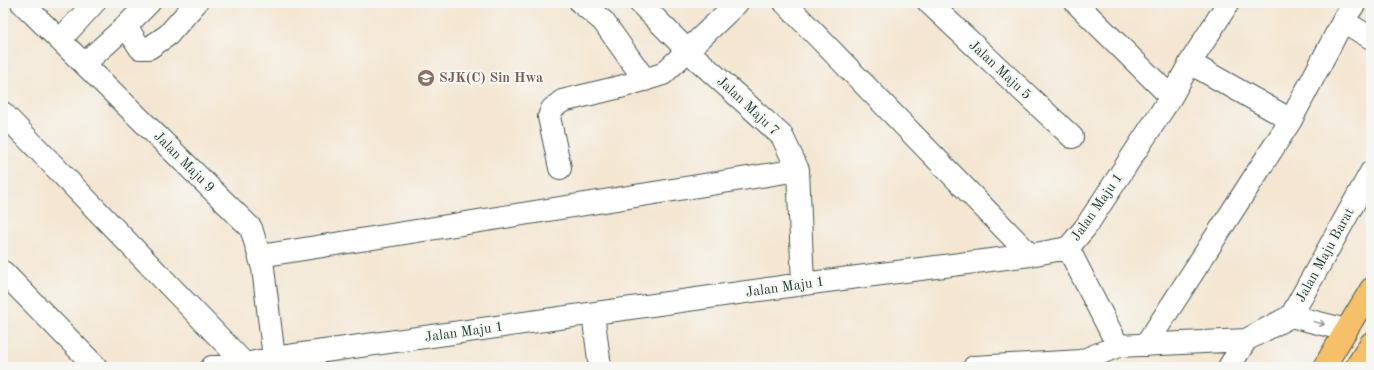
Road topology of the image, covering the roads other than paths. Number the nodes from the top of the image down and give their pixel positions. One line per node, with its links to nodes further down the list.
1 (22, 3): 16 (street, Jalan Maju 9)
2 (94, 3): 16 (street)
3 (148, 3): 14 (street)
4 (196, 3): 14 (street)
5 (581, 3): 20 (street)
6 (640, 3): 17 (street, Jalan Maju 7)
7 (737, 3): 17 (street)
8 (785, 3): 29 (street)
9 (929, 3): 24 (street, Jalan Maju 5)
10 (1076, 3): 21 (street)
11 (1228, 3): 18 (street, Jalan Maju 1)
12 (1355, 3): 13 (street)
13 (1343, 21): 15 (street); 23 (street)
14 (126, 26): 19 (street)
15 (1371, 38)
16 (60, 40): 19 (street, Jalan Maju 9)
17 (688, 51): 20 (street); 26 (street, Jalan Maju 7)
18 (1190, 63): 21 (street, Jalan Maju 1); 23 (street)
19 (84, 64): 30 (street, Jalan Maju 9)
20 (645, 80): 25 (street)
21 (1171, 97): 28 (street, Jalan Maju 1)
22 (3, 113): 41 (street)
23 (1290, 120): 38 (street)
24 (1072, 137)
25 (560, 168)
26 (798, 170): 30 (street); 32 (street, Jalan Maju 7)
27 (1371, 172): 35 (street, Jalan Maju Barat)
28 (1068, 248): 29 (street, Jalan Maju 1); 39 (street)
29 (1030, 255): 32 (street, Jalan Maju 1)
30 (260, 256): 40 (street, Jalan Maju 9)
31 (3, 272): 43 (street)
32 (803, 284): 34 (street, Jalan Maju 1)
33 (1371, 289): 36 (main road)
34 (593, 314): 40 (street, Jalan Maju 1); 45 (street)
35 (1291, 316): 36 (street, one-way to 36); 37 (street)
36 (1346, 330): 48 (main road)
37 (1246, 340): 38 (street); 47 (street)
38 (1146, 345): 39 (street)
39 (1118, 346): 42 (street)
40 (274, 358): 41 (street, Jalan Maju 1)
41 (245, 364): 44 (street, Jalan Maju 1)
42 (1073, 364): 46 (street)
43 (96, 367)
44 (212, 367)
45 (600, 367)
46 (974, 367)
47 (1229, 367)
48 (1324, 367)

